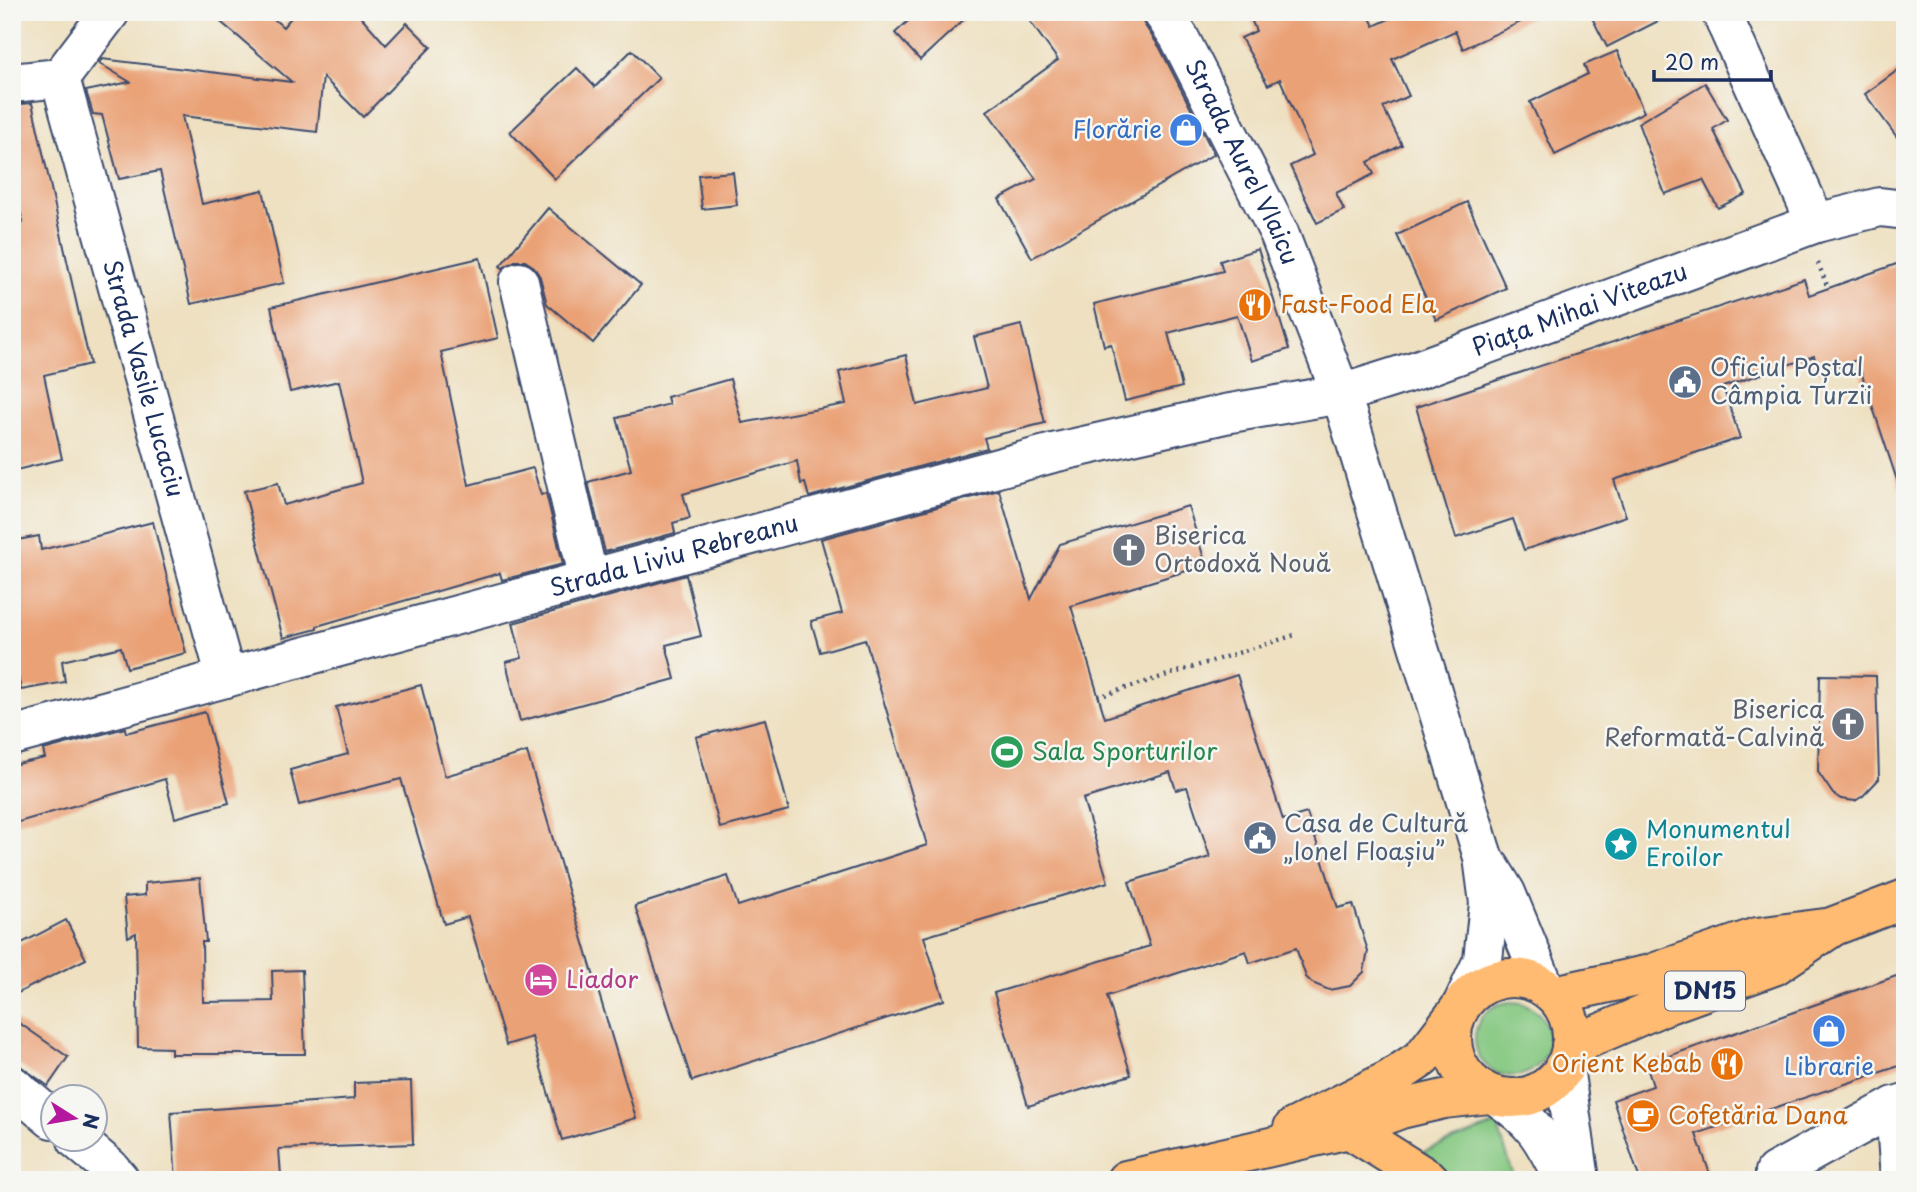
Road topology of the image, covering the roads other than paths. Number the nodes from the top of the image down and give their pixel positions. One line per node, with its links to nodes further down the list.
1 (110, 12): 4 (street)
2 (1162, 12): 9 (street, Strada Aurel Vlaicu)
3 (1721, 12): 7 (street)
4 (60, 78): 5 (street); 11 (street, Strada Vasile Lucaciu)
5 (12, 83)
6 (1902, 205): 7 (street, Piața Mihai Viteazu)
7 (1816, 223): 9 (street, Piața Mihai Viteazu)
8 (519, 282): 10 (street)
9 (1341, 394): 10 (street, Strada Liviu Rebreanu); 13 (street, Strada Aurel Vlaicu)
10 (589, 580): 11 (street, Strada Liviu Rebreanu)
11 (226, 678): 12 (street, Strada Liviu Rebreanu)
12 (12, 736)
13 (1483, 856): 16 (street); 17 (street)
14 (1905, 899): 15 (main road, DN15)
15 (1834, 926): 16 (main road, DN15); 18 (main road, DN15)
16 (1549, 991): 17 (main road, DN15); 18 (main road)
17 (1462, 1005): 20 (main road); 24 (main road, DN15)
18 (1568, 1057): 20 (main road, DN15); 31 (street)
19 (12, 1085): 22 (street)
20 (1494, 1095): 23 (main road, DN15); 30 (street)
21 (1900, 1104): 26 (street); 32 (street)
22 (38, 1107)
23 (1349, 1129): 24 (main road, DN15); 29 (main road)
24 (1262, 1147): 28 (main road, DN15)
25 (94, 1154): 27 (street)
26 (1775, 1172)
27 (120, 1180)
28 (1126, 1180)
29 (1430, 1180)
30 (1564, 1180)
31 (1580, 1180)
32 (1899, 1180)

